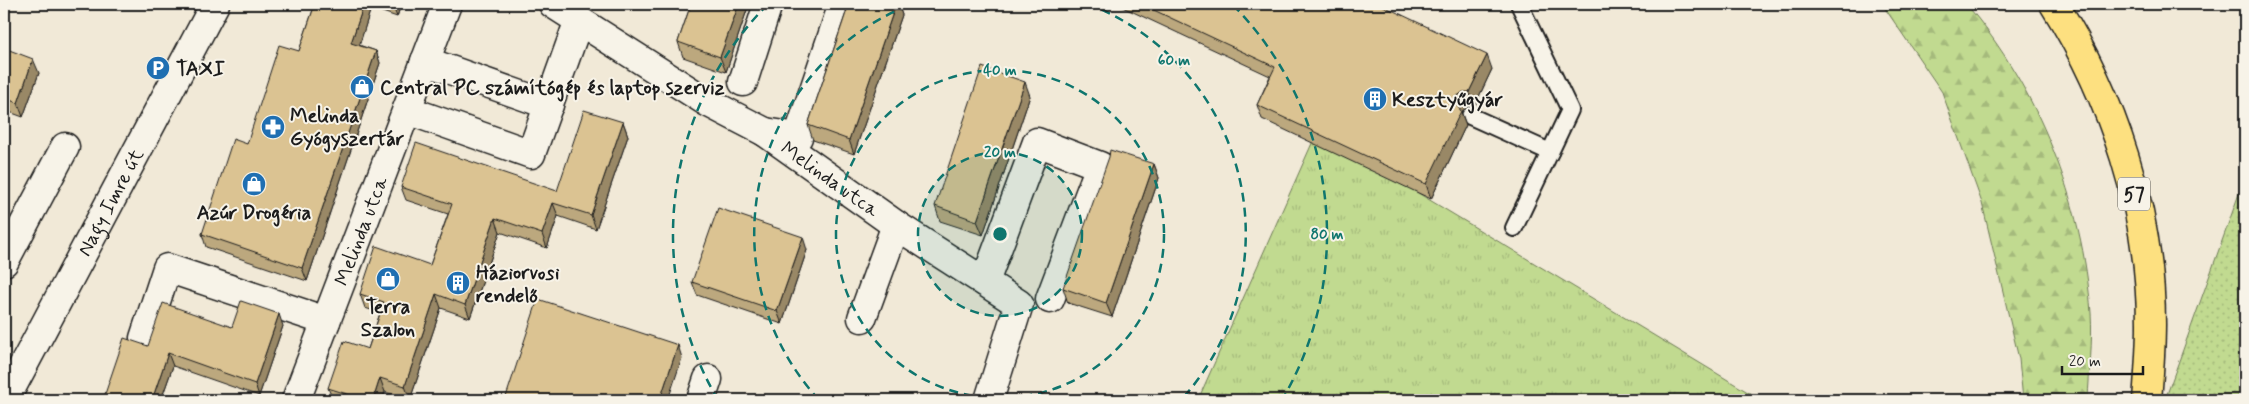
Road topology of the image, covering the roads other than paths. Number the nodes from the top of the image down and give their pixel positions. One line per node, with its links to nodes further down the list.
1 (215, 4): 25 (street, Nagy Imre út)
2 (447, 4): 9 (street, Melinda utca)
3 (552, 4): 8 (street, Melinda utca)
4 (768, 4): 10 (street)
5 (843, 4): 14 (street)
6 (1519, 4): 16 (lane)
7 (2054, 4): 28 (main road, 57)
8 (578, 20): 11 (street); 14 (street, Melinda utca)
9 (425, 61): 11 (street); 12 (street, Melinda utca)
10 (742, 82)
11 (549, 105): 12 (street)
12 (406, 110): 23 (street, Melinda utca)
13 (1470, 116): 16 (lane)
14 (765, 132): 17 (street, Melinda utca)
15 (65, 147): 19 (street)
16 (1550, 152): 18 (lane)
17 (896, 224): 20 (street, Melinda utca); 22 (street)
18 (1514, 228)
19 (4, 262)
20 (985, 282): 21 (street); 27 (street, Melinda utca)
21 (1050, 299)
22 (862, 318)
23 (326, 321): 24 (street); 26 (street, Melinda utca)
24 (144, 338)
25 (5, 400)
26 (296, 400)
27 (989, 400)
28 (2147, 400)

